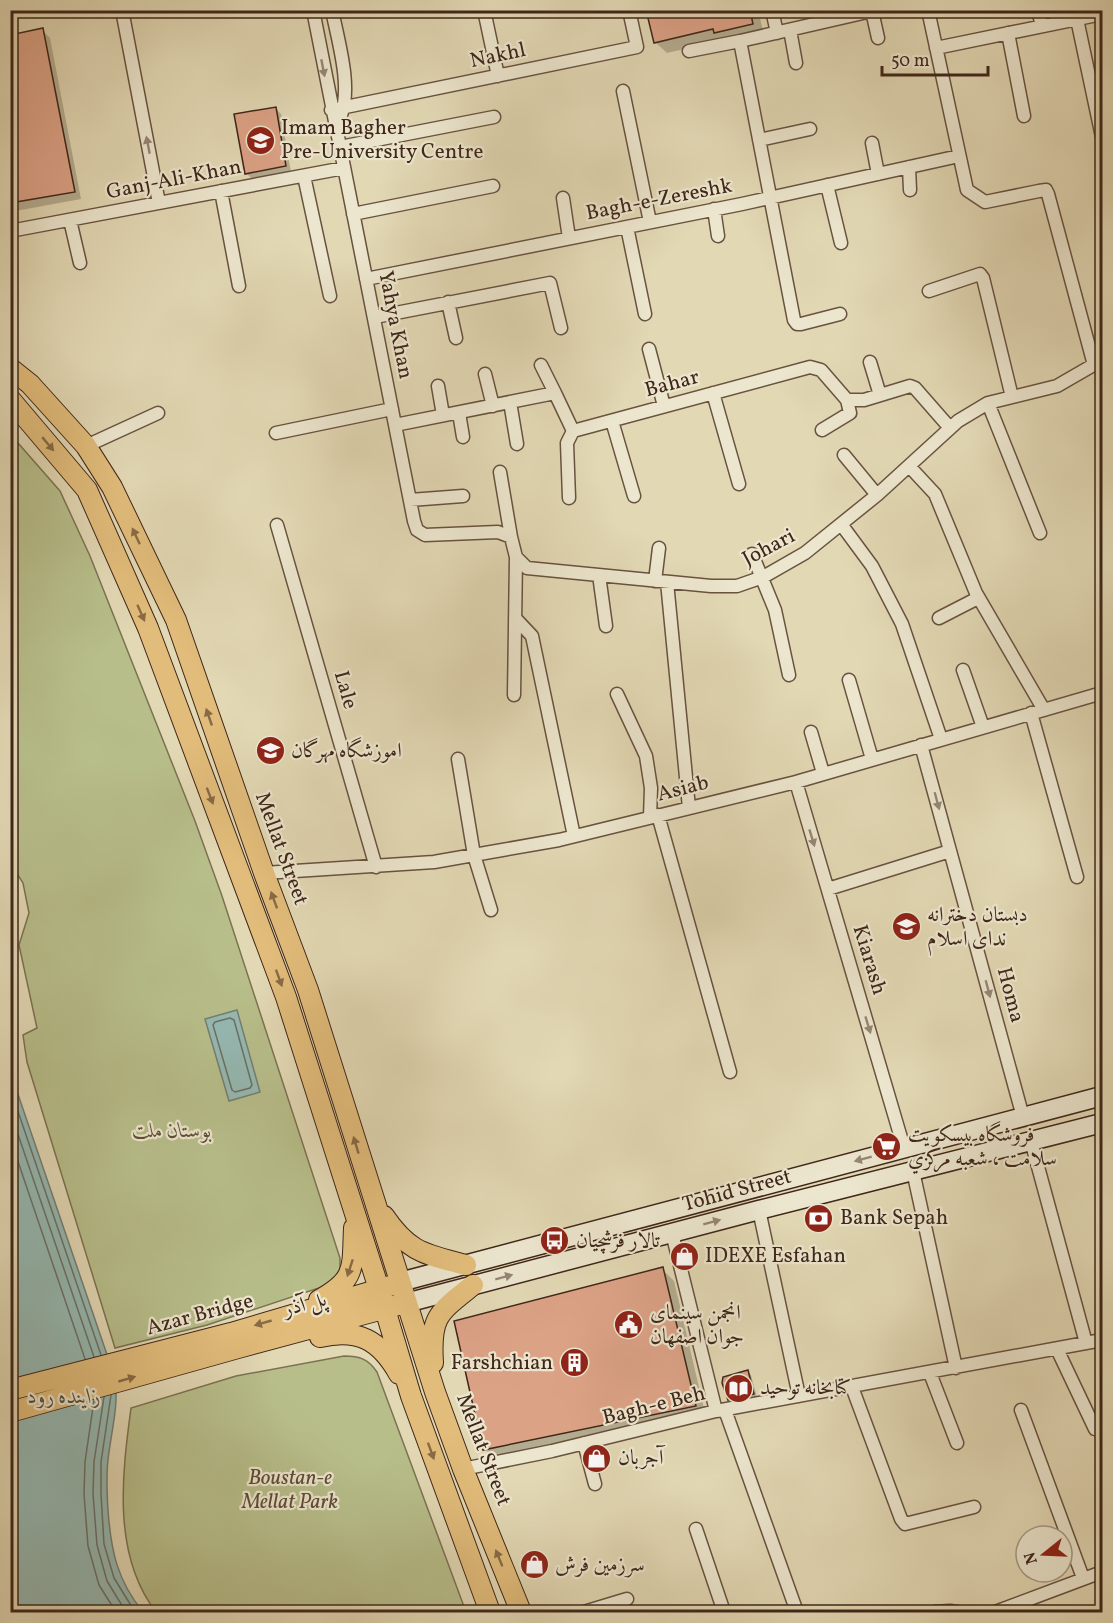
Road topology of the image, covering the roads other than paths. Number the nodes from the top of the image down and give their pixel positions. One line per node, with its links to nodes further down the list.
1 (122, 10): 44 (street, one-way to 1)
2 (313, 10): 24 (street, Yahya Khan, one-way to 24)
3 (332, 10): 23 (street)
4 (484, 10): 21 (street)
5 (629, 10): 21 (street, Nakhl)
6 (772, 10): 14 (street)
7 (928, 10): 18 (street)
8 (1038, 10): 12 (street)
9 (874, 11): 13 (street); 16 (street)
10 (1102, 14): 11 (street)
11 (1077, 19): 12 (street); 29 (street)
12 (1042, 26): 15 (street)
13 (790, 30): 14 (street); 20 (street)
14 (777, 33): 17 (street)
15 (1008, 33): 18 (street); 26 (street)
16 (878, 38)
17 (740, 41): 19 (street); 30 (street)
18 (936, 48): 33 (street)
19 (689, 51)
20 (796, 63)
21 (498, 76): 23 (street, Nakhl)
22 (623, 91): 48 (street)
23 (344, 108): 24 (street, Nakhl); 27 (street)
24 (331, 110): 27 (street, Yahya Khan)
25 (494, 117): 32 (street)
26 (1024, 117)
27 (337, 128): 32 (street, Yahya Khan)
28 (810, 129): 30 (street)
29 (1102, 137)
30 (759, 140): 43 (street)
31 (872, 143): 36 (street)
32 (340, 147): 35 (street, Yahya Khan)
33 (958, 156): 34 (street, Bagh-e-Zereshk); 67 (street)
34 (909, 167): 36 (street, Bagh-e-Zereshk); 40 (street)
35 (344, 168): 37 (street, Ganj-Ali-Khan); 46 (street, Yahya Khan)
36 (879, 174): 38 (street, Bagh-e-Zereshk)
37 (304, 176): 41 (street, Ganj-Ali-Khan); 58 (street)
38 (828, 185): 43 (street, Bagh-e-Zereshk); 53 (street)
39 (492, 186): 46 (street)
40 (910, 190)
41 (221, 191): 44 (street, Ganj-Ali-Khan); 56 (street)
42 (563, 198): 52 (street)
43 (771, 198): 45 (street, Bagh-e-Zereshk); 61 (street)
44 (159, 203): 47 (street, Ganj-Ali-Khan)
45 (714, 209): 48 (street, Bagh-e-Zereshk); 51 (street)
46 (353, 214): 55 (street, Yahya Khan)
47 (70, 220): 50 (street, Ganj-Ali-Khan); 54 (street)
48 (650, 222): 49 (street, Bagh-e-Zereshk)
49 (627, 227): 52 (street, Bagh-e-Zereshk); 60 (street)
50 (10, 231)
51 (718, 236)
52 (569, 238): 55 (street, Bagh-e-Zereshk)
53 (841, 243)
54 (80, 263)
55 (366, 279): 62 (street, Yahya Khan)
56 (239, 286)
57 (929, 291): 75 (street)
58 (330, 296)
59 (448, 302): 62 (street); 63 (street); 64 (street)
60 (645, 314)
61 (840, 314)
62 (375, 317): 82 (street, Yahya Khan)
63 (561, 327)
64 (456, 338)
65 (649, 349): 81 (street)
66 (870, 363): 74 (street)
67 (1098, 363): 75 (street, Johari)
68 (541, 365): 72 (street)
69 (10, 368): 94 (main road, Mellat Street)
70 (486, 374): 80 (street)
71 (438, 386): 85 (street)
72 (555, 393): 78 (street); 90 (street)
73 (713, 393): 77 (street, Bahar); 81 (street, Bahar); 98 (street)
74 (880, 395): 77 (street); 88 (street)
75 (1012, 397): 79 (street, Johari)
76 (10, 399): 154 (main road, one-way to 154)
77 (847, 400): 89 (street)
78 (510, 402): 80 (street); 93 (street)
79 (988, 403): 88 (street, Johari); 106 (street)
80 (493, 406): 83 (street)
81 (664, 406): 86 (street, Bahar)
82 (392, 409): 87 (street, Yahya Khan); 91 (street)
83 (459, 412): 85 (street); 92 (street)
84 (158, 413): 94 (street)
85 (443, 415): 87 (street)
86 (612, 421): 90 (street, Bahar); 101 (street)
87 (395, 425): 103 (street, Yahya Khan)
88 (950, 428): 96 (street, Johari)
89 (822, 430)
90 (573, 431): 102 (street)
91 (276, 433)
92 (463, 436)
93 (517, 444)
94 (86, 446): 139 (main road, Mellat Street, one-way to 94)
95 (844, 455): 99 (street)
96 (909, 466): 99 (street, Johari); 114 (street)
97 (500, 472): 107 (street)
98 (739, 484)
99 (877, 495): 104 (street, Johari)
100 (463, 496): 103 (street)
101 (634, 496)
102 (569, 498)
103 (410, 500): 107 (street, Yahya Khan)
104 (841, 524): 112 (street, Johari); 127 (street)
105 (277, 525): 138 (street, Lale)
106 (1040, 533)
107 (511, 537): 110 (street)
108 (659, 548): 113 (street)
109 (752, 554): 112 (street)
110 (516, 557): 111 (street, Johari); 115 (street)
111 (599, 575): 113 (street, Johari); 117 (street)
112 (763, 577): 113 (street, Johari); 119 (street)
113 (661, 581): 133 (street)
114 (978, 598): 116 (street); 124 (street)
115 (515, 618): 123 (street); 135 (street)
116 (939, 618)
117 (606, 626)
118 (963, 670): 125 (street)
119 (789, 675)
120 (849, 680): 130 (street)
121 (1102, 693): 124 (street, Asiab)
122 (617, 694): 134 (street)
123 (514, 695)
124 (1037, 711): 125 (street, Asiab); 140 (street)
125 (983, 727): 127 (street, Asiab)
126 (811, 732): 131 (street)
127 (941, 739): 128 (street, Asiab)
128 (921, 745): 130 (street, Asiab); 136 (street, Homa, one-way to 136)
129 (458, 759): 137 (street)
130 (872, 759): 131 (street, Asiab)
131 (823, 773): 132 (street, Asiab)
132 (796, 782): 133 (street, Asiab); 141 (street, Kiarash, one-way to 141)
133 (689, 808): 134 (street, Asiab)
134 (654, 816): 135 (street, Asiab); 143 (street)
135 (574, 836): 137 (street, Asiab)
136 (950, 851): 141 (street); 145 (street, Homa, one-way to 145)
137 (474, 855): 138 (street, Asiab); 142 (street)
138 (376, 867): 139 (street, Asiab)
139 (264, 873): 152 (main road, Mellat Street, one-way to 139)
140 (1077, 877)
141 (828, 889): 149 (street, Kiarash, one-way to 149)
142 (491, 910)
143 (730, 1072)
144 (1102, 1096): 145 (main road, Tohid Street)
145 (1023, 1117): 147 (main road, Tohid Street)
146 (1102, 1123): 148 (main road, Tohid Street)
147 (949, 1137): 149 (main road, Tohid Street); 150 (main road)
148 (1031, 1141): 150 (main road, Tohid Street); 165 (street)
149 (904, 1148): 156 (main road, Tohid Street, one-way to 156)
150 (954, 1161): 151 (main road, Tohid Street)
151 (913, 1171): 153 (main road, Tohid Street); 167 (street)
152 (373, 1201): 156 (main road); 157 (main road, Mellat Street)
153 (759, 1209): 155 (main road, Tohid Street, one-way to 153); 173 (street)
154 (354, 1210): 159 (main road); 162 (main road, one-way to 162)
155 (672, 1233): 158 (main road, Tohid Street, one-way to 155); 174 (street)
156 (466, 1265): 157 (main road, Tohid Street)
157 (400, 1282): 159 (main road, Azar Bridge); 160 (main road, Mellat Street)
158 (472, 1285): 160 (main road, Tohid Street); 171 (main road)
159 (379, 1289): 161 (main road); 162 (main road, Azar Bridge)
160 (406, 1303): 161 (main road, Tohid Street); 171 (main road, Mellat Street)
161 (385, 1309): 163 (main road, پل آذر); 172 (main road)
162 (295, 1314): 163 (main road, Azar Bridge, one-way to 163)
163 (234, 1340): 170 (main road, Azar Bridge); 172 (main road); 176 (main road, Azar Bridge, one-way to 163)
164 (1102, 1340): 165 (street, Bagh-e Beh)
165 (1086, 1343): 166 (street, Bagh-e Beh)
166 (1057, 1348): 167 (street, Bagh-e Beh); 177 (street)
167 (956, 1368): 168 (street, Bagh-e Beh)
168 (930, 1373): 169 (street, Bagh-e Beh); 179 (street)
169 (852, 1387): 173 (street, Bagh-e Beh); 182 (street)
170 (10, 1390)
171 (435, 1392): 180 (main road, Mellat Street)
172 (411, 1396): 187 (main road, one-way to 187)
173 (799, 1396): 174 (street, Bagh-e Beh)
174 (721, 1410): 178 (street, Bagh-e Beh); 191 (street)
175 (1021, 1410): 185 (street)
176 (10, 1412)
177 (1095, 1429)
178 (584, 1443): 180 (street, Bagh-e Beh); 181 (street)
179 (957, 1443)
180 (463, 1469): 188 (main road, Mellat Street, one-way to 180)
181 (595, 1485)
182 (974, 1507)
183 (696, 1529): 190 (street)
184 (1102, 1572): 185 (street)
185 (1083, 1578): 194 (street)
186 (627, 1599): 189 (street)
187 (490, 1612)
188 (522, 1612)
189 (584, 1612)
190 (724, 1612)
191 (797, 1612)
192 (934, 1612): 193 (street)
193 (957, 1612)
194 (995, 1612)

